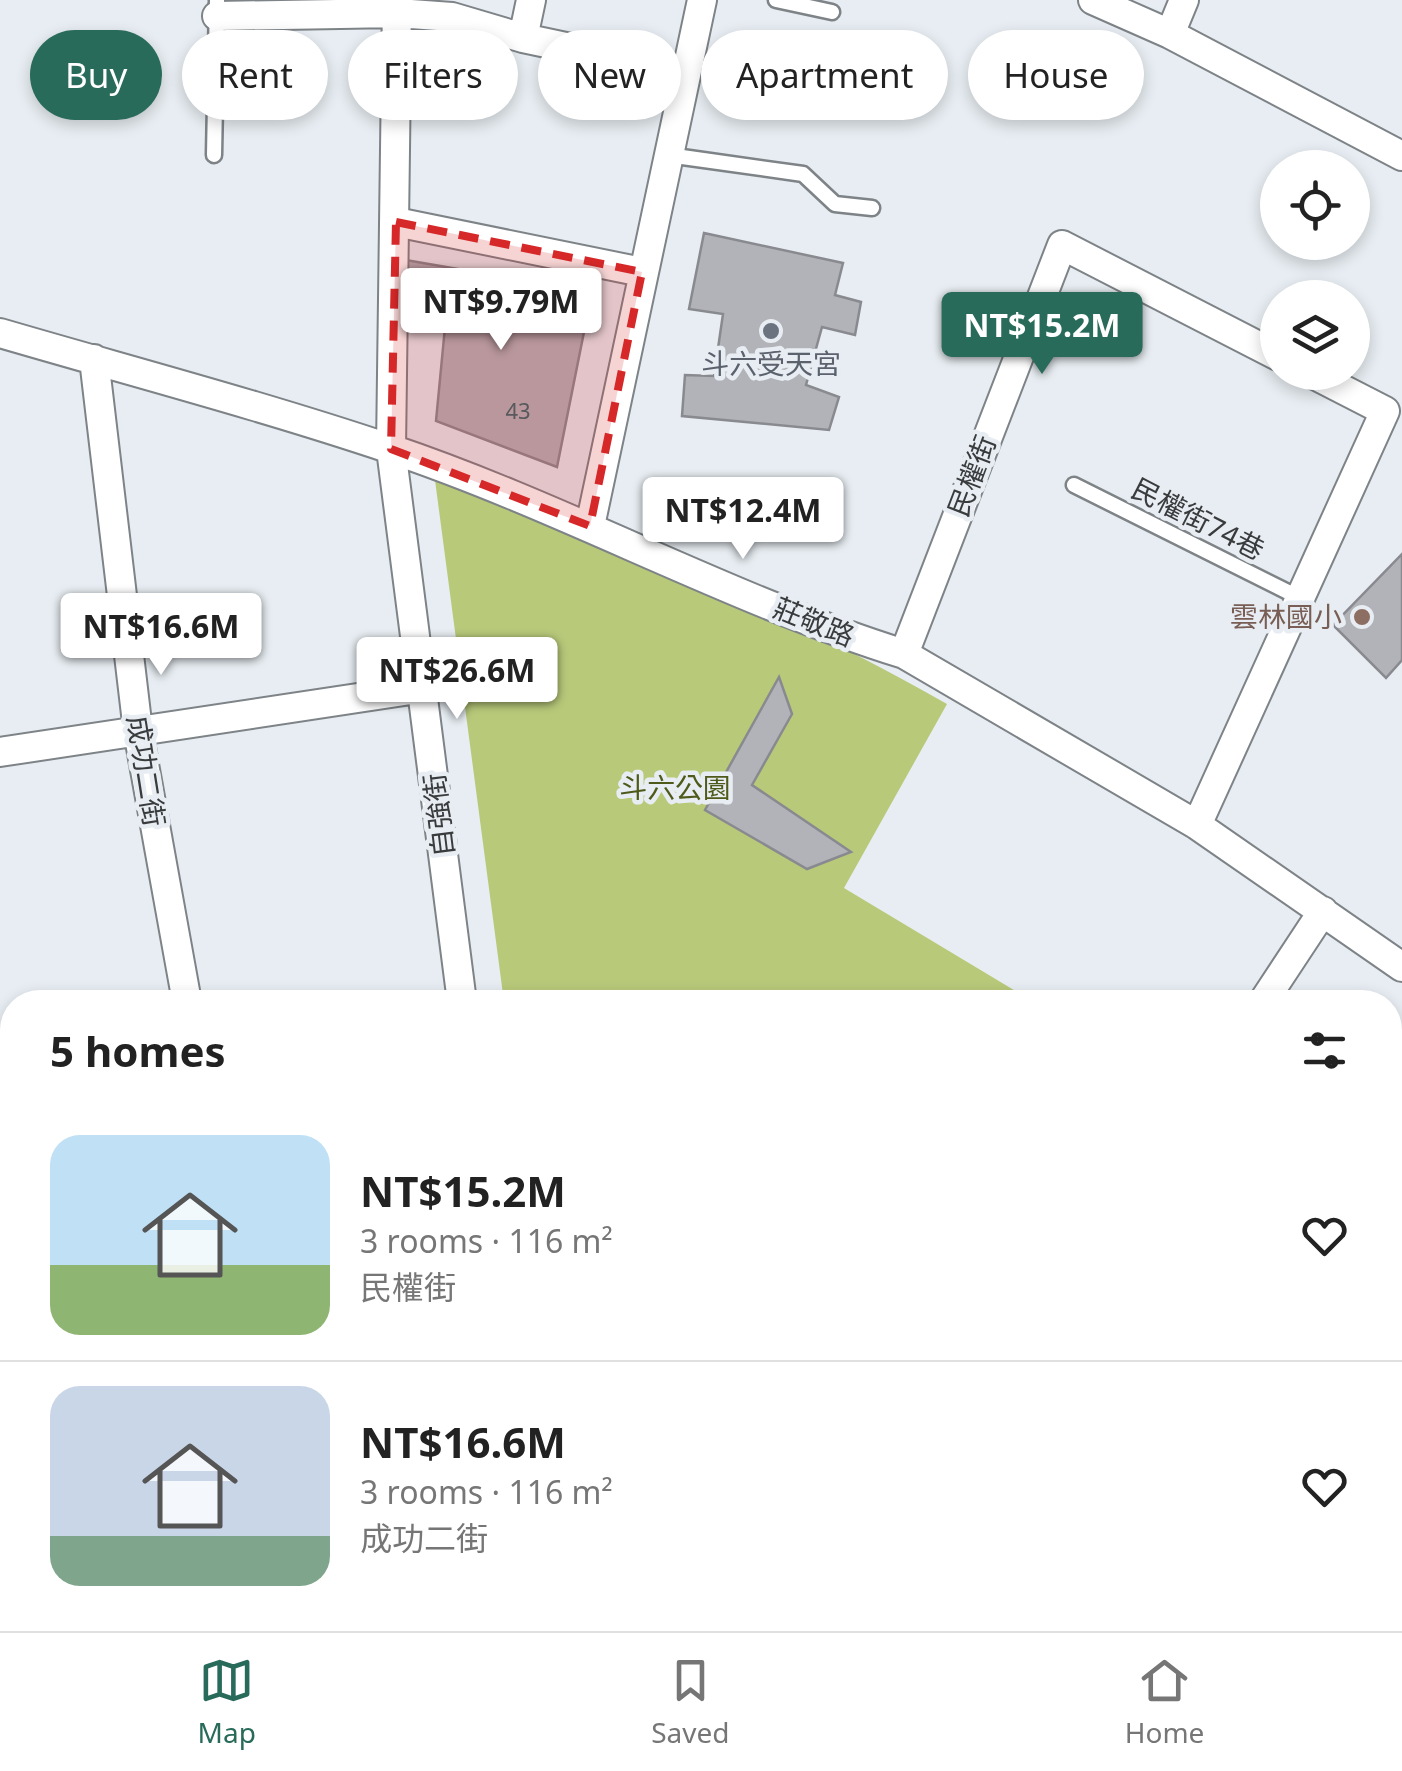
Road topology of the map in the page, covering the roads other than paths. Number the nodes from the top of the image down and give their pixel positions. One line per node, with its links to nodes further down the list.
1 (532, 0): 10 (street)
2 (702, 0): 11 (street)
3 (776, 0): 8 (lane)
4 (1093, 0): 9 (street)
5 (1184, 0): 9 (street)
6 (397, 6): 7 (street); 10 (street); 16 (street, 自強街)
7 (217, 8): 12 (lane)
8 (832, 12)
9 (1170, 34): 14 (street)
10 (523, 38): 11 (street)
11 (684, 72): 13 (street)
12 (214, 155)
13 (667, 155): 15 (lane); 17 (street)
14 (1402, 156)
15 (872, 208)
16 (396, 222): 17 (street); 22 (street, 自強街)
17 (642, 272): 24 (street)
18 (0, 332): 20 (street, 莊敬路)
19 (1260, 347): 26 (street, 民權街)
20 (94, 360): 22 (street, 莊敬路); 28 (street, 成功二街)
21 (1343, 390): 25 (street)
22 (391, 450): 24 (street, 莊敬路); 27 (street, 自強街)
23 (1074, 485): 25 (lane, 民權街74巷)
24 (590, 526): 26 (street, 莊敬路)
25 (1300, 598): 30 (street)
26 (904, 654): 30 (street, 莊敬路)
27 (424, 688): 28 (street); 34 (street, 自強街)
28 (138, 731): 29 (street); 33 (street, 成功二街)
29 (0, 752)
30 (1197, 825): 31 (street, 莊敬路)
31 (1324, 910): 32 (street, 莊敬路); 35 (street)
32 (1402, 967)
33 (185, 990)
34 (461, 990)
35 (1271, 990)

